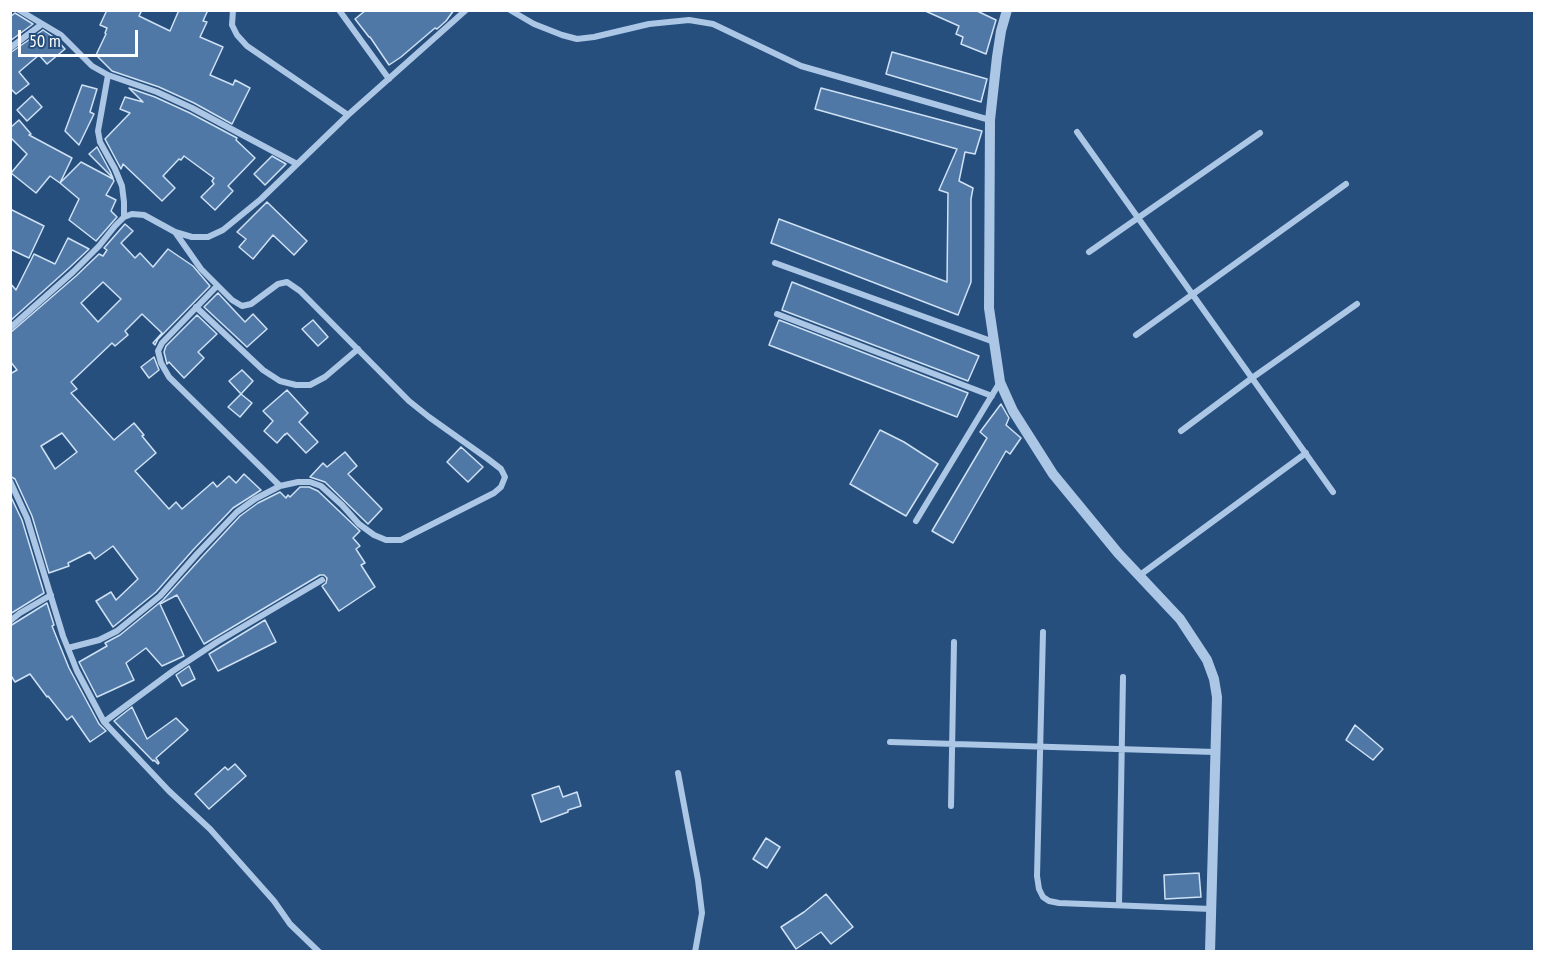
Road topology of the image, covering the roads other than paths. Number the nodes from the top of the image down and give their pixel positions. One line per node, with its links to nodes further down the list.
1 (19, 10): 7 (street)
2 (233, 10): 11 (street)
3 (339, 10): 10 (street)
4 (466, 10): 10 (street)
5 (510, 10): 12 (street)
6 (1007, 10): 12 (street)
7 (42, 24): 8 (street); 9 (street)
8 (10, 48)
9 (108, 75): 15 (street); 17 (street)
10 (389, 79): 11 (street)
11 (348, 115): 15 (street)
12 (990, 120): 29 (street)
13 (1077, 132): 18 (street)
14 (1260, 133): 18 (street)
15 (297, 164): 19 (street)
16 (1346, 184): 23 (street)
17 (124, 217): 19 (street); 27 (street)
18 (1137, 217): 20 (street); 23 (street)
19 (176, 232): 22 (street)
20 (1089, 252)
21 (775, 263): 29 (street)
22 (217, 286): 25 (street); 30 (street)
23 (1193, 294): 28 (street); 31 (street)
24 (1357, 304): 31 (street)
25 (196, 307): 30 (street); 37 (street)
26 (777, 314): 33 (street)
27 (10, 328)
28 (1136, 335)
29 (994, 342): 32 (street)
30 (358, 349): 37 (street)
31 (1252, 378): 34 (street); 35 (street)
32 (1000, 382): 33 (street); 40 (street)
33 (992, 396): 39 (street)
34 (1181, 431)
35 (1306, 453): 38 (street); 40 (street)
36 (10, 481): 42 (street)
37 (280, 486): 46 (street)
38 (1334, 492)
39 (916, 521)
40 (1140, 575): 53 (street)
41 (322, 580): 48 (street)
42 (51, 595): 43 (street); 46 (street)
43 (10, 621)
44 (1043, 632): 51 (street)
45 (954, 642): 50 (street)
46 (68, 648): 48 (street)
47 (1123, 677): 52 (street)
48 (104, 722): 58 (street)
49 (890, 742): 50 (street)
50 (952, 744): 51 (street); 55 (street)
51 (1040, 747): 52 (street); 56 (street)
52 (1122, 749): 53 (street); 56 (street)
53 (1215, 752): 57 (street)
54 (678, 774): 59 (street)
55 (951, 806)
56 (1119, 905): 57 (street)
57 (1211, 909): 60 (street)
58 (320, 951)
59 (695, 951)
60 (1210, 951)

